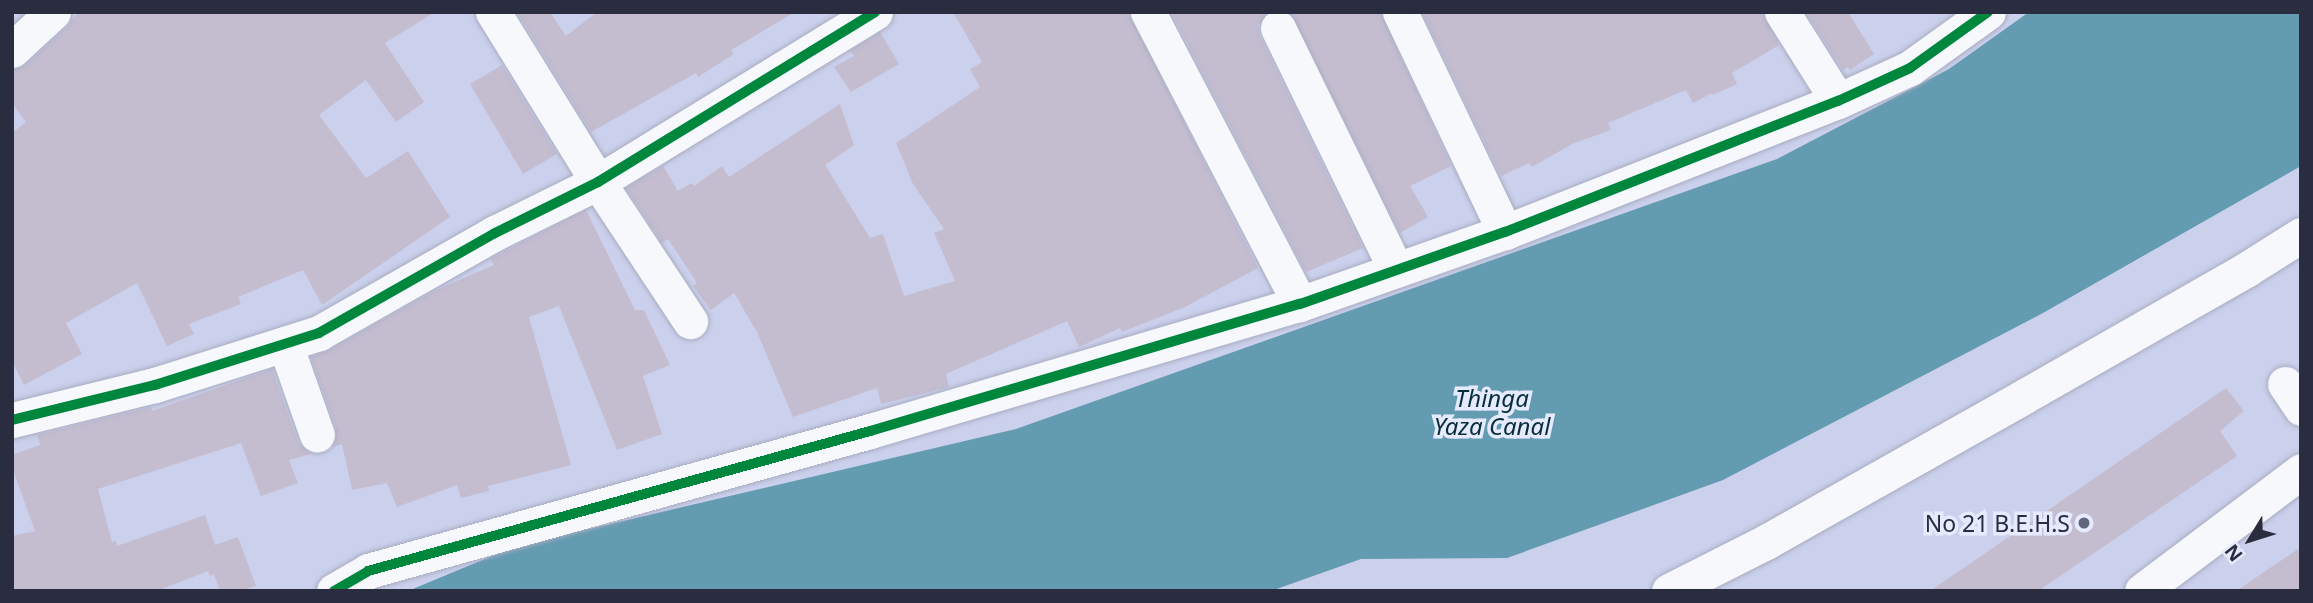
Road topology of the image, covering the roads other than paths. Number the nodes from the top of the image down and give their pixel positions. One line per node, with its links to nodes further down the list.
1 (53, 12): 9 (street)
2 (494, 12): 11 (street)
3 (875, 12): 11 (street)
4 (1149, 12): 15 (street)
5 (1401, 12): 12 (street)
6 (1782, 12): 10 (street)
7 (1988, 12): 10 (street)
8 (1278, 28): 14 (street)
9 (12, 50)
10 (1838, 101): 12 (street)
11 (597, 182): 16 (street); 17 (street)
12 (1505, 232): 14 (street)
13 (2301, 234): 22 (street)
14 (1396, 270): 15 (street)
15 (1300, 304): 21 (street)
16 (690, 321)
17 (285, 344): 18 (street); 19 (street)
18 (12, 420)
19 (317, 435)
20 (2301, 471): 23 (street)
21 (334, 591)
22 (1669, 591)
23 (2142, 591)

